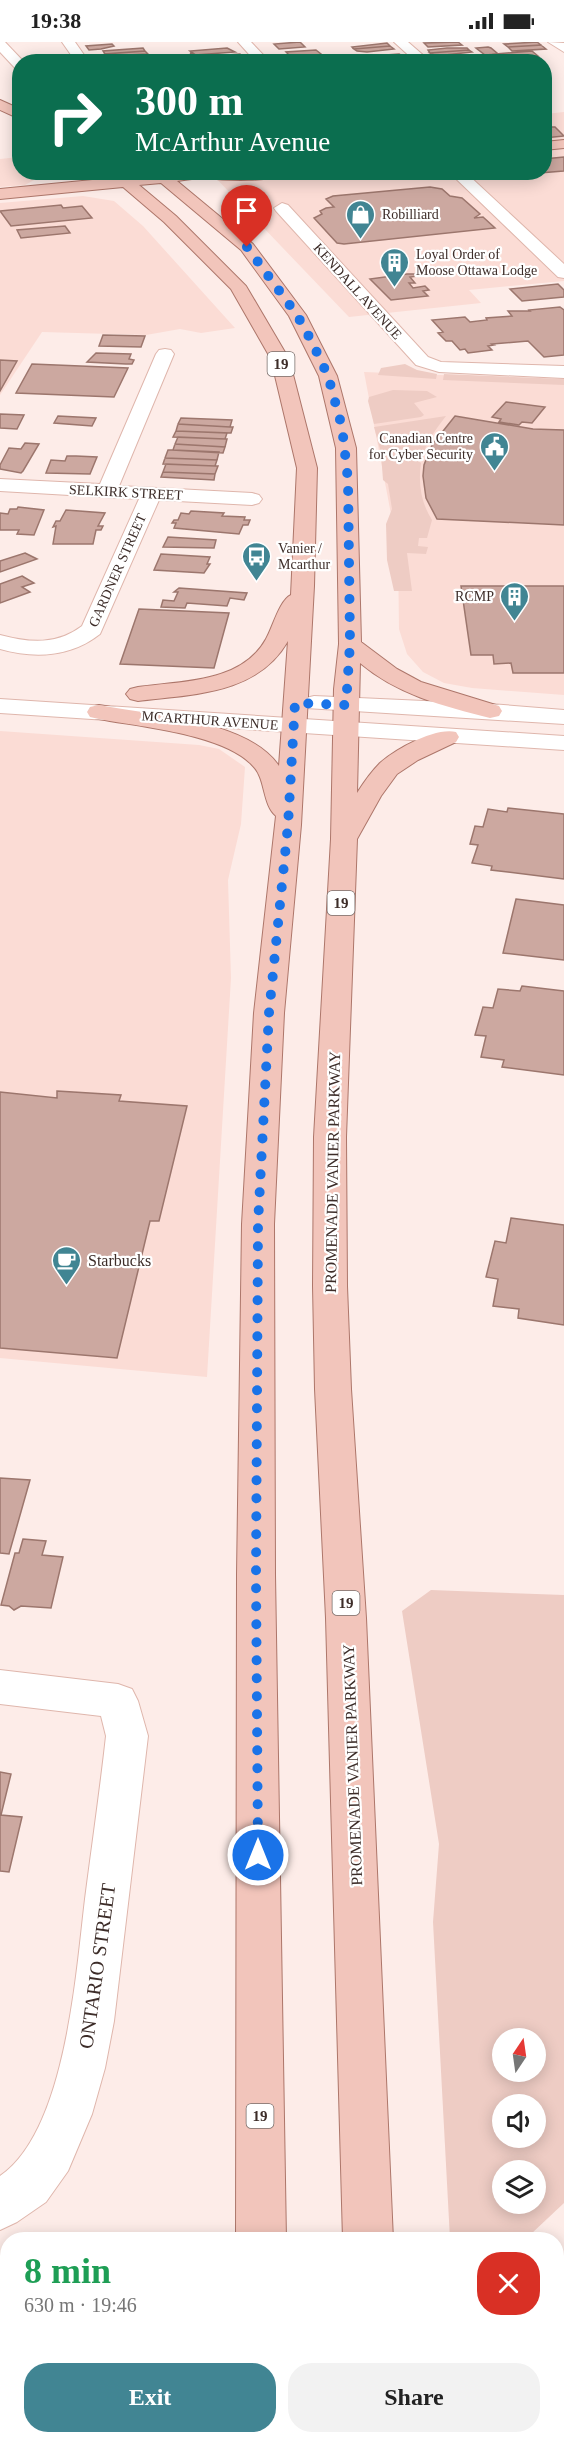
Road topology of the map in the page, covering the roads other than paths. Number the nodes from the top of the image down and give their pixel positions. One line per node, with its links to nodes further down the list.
1 (244, 42): 6 (street)
2 (400, 42): 7 (street)
3 (554, 42): 5 (street)
4 (0, 45): 8 (street)
5 (564, 48)
6 (256, 54)
7 (415, 54)
8 (12, 57)
9 (106, 180): 13 (main road)
10 (123, 180): 22 (main road, 19)
11 (167, 180): 24 (main road, PROMENADE VANIER PARKWAY / 19)
12 (465, 180): 15 (street)
13 (0, 194)
14 (282, 208): 17 (street, KENDALL AVENUE)
15 (564, 273)
16 (165, 354): 19 (street)
17 (564, 372)
18 (0, 485): 19 (street, SELKIRK STREET)
19 (107, 491): 20 (street, SELKIRK STREET)
20 (152, 493): 21 (street, SELKIRK STREET); 23 (street, GARDNER STREET)
21 (252, 499)
22 (303, 586): 26 (main road); 30 (main road, 19)
23 (0, 642)
24 (350, 644): 28 (main road); 31 (main road, PROMENADE VANIER PARKWAY / 19)
25 (0, 686): 26 (street, MCARTHUR AVENUE)
26 (138, 694): 30 (street, MCARTHUR AVENUE)
27 (0, 706): 29 (street, MCARTHUR AVENUE)
28 (490, 711): 31 (street, MCARTHUR AVENUE); 32 (street, MCARTHUR AVENUE)
29 (99, 712): 30 (street, MCARTHUR AVENUE); 35 (main road)
30 (294, 714): 31 (street, MCARTHUR AVENUE); 35 (main road, 19)
31 (346, 717): 33 (street, MCARTHUR AVENUE); 36 (main road, PROMENADE VANIER PARKWAY / 19)
32 (564, 717)
33 (447, 737): 34 (street, MCARTHUR AVENUE); 36 (main road)
34 (564, 742)
35 (288, 825): 39 (main road, 19)
36 (345, 839): 40 (main road, PROMENADE VANIER PARKWAY / 19)
37 (0, 1687): 38 (street, ONTARIO STREET)
38 (0, 2205)
39 (261, 2232)
40 (368, 2232)

